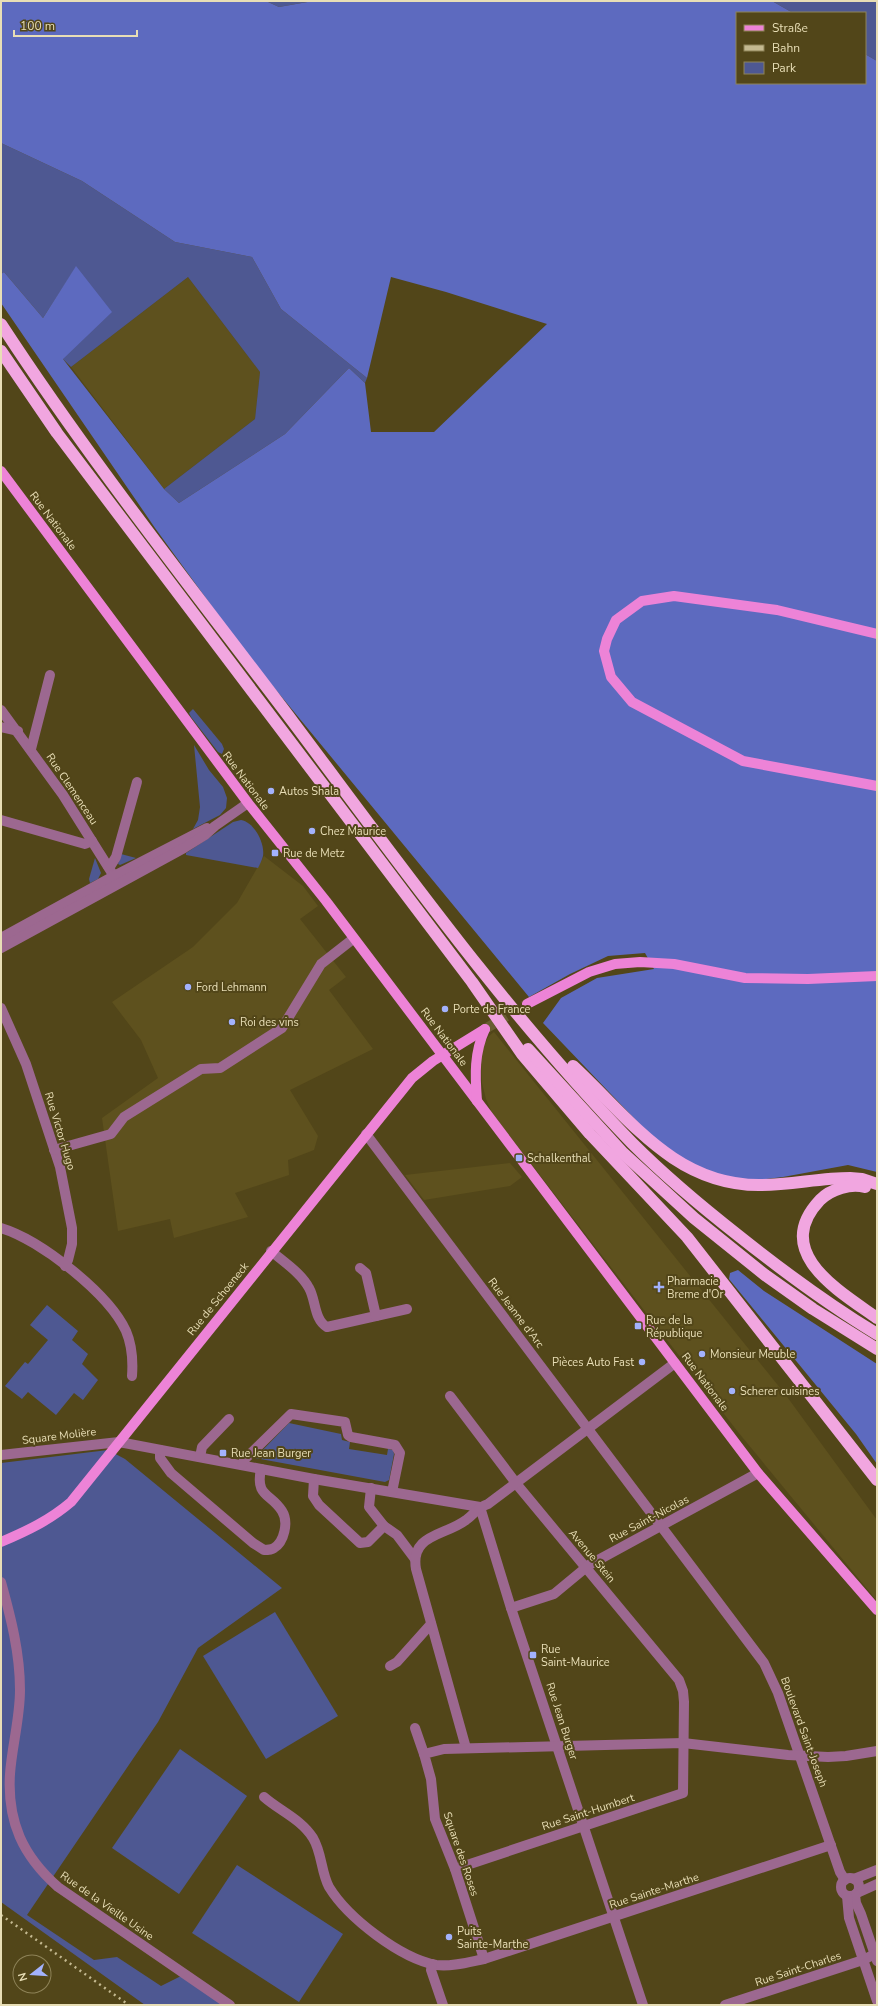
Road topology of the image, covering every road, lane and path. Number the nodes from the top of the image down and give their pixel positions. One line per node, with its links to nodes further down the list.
1 (1, 324): 25 (highway)
2 (1, 351): 22 (highway)
3 (1, 472): 12 (main road, Rue Nationale)
4 (877, 634): 11 (main road)
5 (50, 675): 9 (street)
6 (1, 710): 8 (street, Rue Clemenceau)
7 (1, 727): 8 (street)
8 (18, 731): 9 (street, Rue Clemenceau)
9 (31, 749): 14 (street, Rue Clemenceau)
10 (137, 782): 15 (street)
11 (877, 786)
12 (248, 803): 16 (street); 19 (main road, Rue Nationale)
13 (1, 820): 14 (street)
14 (92, 841): 15 (street, Rue Clemenceau)
15 (108, 866): 16 (street, Rue Clemenceau)
16 (116, 879): 17 (street)
17 (28, 928): 18 (street); 20 (street)
18 (1, 938)
19 (353, 939): 26 (main road, Rue Nationale); 29 (street)
20 (1, 948)
21 (877, 976): 23 (main road)
22 (472, 982): 40 (highway); 54 (highway)
23 (527, 1004)
24 (1, 1008): 29 (street, Rue Victor Hugo)
25 (529, 1028): 30 (highway); 39 (highway)
26 (442, 1055): 27 (main road, Rue Nationale); 27 (main road, Rue de Schoeneck); 28 (main road, Rue de Schoeneck)
27 (477, 1101): 41 (main road, Rue Nationale)
28 (366, 1134): 33 (main road, Rue de Schoeneck); 45 (street, Rue Jeanne d'Arc)
29 (54, 1150): 34 (street, Rue Victor Hugo)
30 (877, 1184)
31 (877, 1191): 38 (highway)
32 (1, 1228): 34 (street)
33 (271, 1251): 37 (street); 46 (main road, Rue de Schoeneck)
34 (65, 1266): 42 (street)
35 (360, 1268): 37 (street)
36 (407, 1309): 37 (street)
37 (376, 1316)
38 (877, 1318)
39 (877, 1334)
40 (877, 1349)
41 (675, 1363): 45 (street); 52 (main road, Rue Nationale)
42 (132, 1376)
43 (450, 1396): 55 (street, Avenue Stein)
44 (229, 1419): 49 (street)
45 (589, 1428): 55 (street); 60 (street, Rue Jeanne d'Arc)
46 (119, 1442): 47 (street); 48 (street, Square Molière); 61 (main road, Rue de Schoeneck)
47 (160, 1450): 49 (street); 51 (street)
48 (1, 1455)
49 (200, 1457): 50 (street)
50 (242, 1465): 51 (street); 57 (street)
51 (261, 1469): 53 (street)
52 (758, 1474): 60 (street, Rue Saint-Nicolas); 66 (main road, Rue Nationale)
53 (314, 1479): 56 (street); 59 (street)
54 (877, 1480)
55 (517, 1484): 58 (street); 63 (street, Avenue Stein)
56 (371, 1488): 57 (street); 59 (street)
57 (392, 1492): 58 (street)
58 (480, 1507): 62 (street); 65 (street, Rue Jean Burger)
59 (384, 1526): 62 (street)
60 (662, 1526): 63 (street, Rue Saint-Nicolas); 75 (street, Boulevard Saint-Joseph)
61 (1, 1542)
62 (415, 1559): 67 (street)
63 (586, 1567): 65 (street, Rue Saint-Nicolas); 70 (street, Avenue Stein)
64 (1, 1582): 90 (street, Rue de la Vieille Usine)
65 (511, 1608): 71 (street, Rue Jean Burger)
66 (877, 1610)
67 (431, 1624): 68 (street); 72 (street)
68 (390, 1666)
69 (415, 1728): 74 (street, Square des Roses)
70 (683, 1743): 71 (street); 75 (street); 77 (street, Rue Saint-Humbert)
71 (557, 1746): 72 (street); 77 (street, Rue Jean Burger)
72 (466, 1748): 74 (street)
73 (877, 1750): 75 (street)
74 (424, 1754): 79 (street, Square des Roses)
75 (800, 1756): 78 (street, Boulevard Saint-Joseph)
76 (264, 1797): 88 (street, Rue Sainte-Marthe)
77 (584, 1826): 79 (street, Rue Saint-Humbert); 84 (street, Rue Jean Burger)
78 (831, 1845): 81 (street, Boulevard Saint-Joseph); 84 (street, Rue Sainte-Marthe)
79 (455, 1869): 86 (street, Square des Roses)
80 (877, 1870): 81 (street)
81 (849, 1880): 83 (street, Boulevard Saint-Joseph); 83 (street, Boulevard Saint-Joseph)
82 (877, 1884): 83 (street)
83 (853, 1895): 85 (street, Boulevard Saint-Joseph); 87 (street, Boulevard Saint-Joseph)
84 (614, 1917): 86 (street, Rue Sainte-Marthe); 92 (street, Rue Jean Burger)
85 (876, 1956): 87 (street, Rue Saint-Charles)
86 (484, 1960): 88 (street, Rue Sainte-Marthe)
87 (863, 1960): 89 (street, Boulevard Saint-Joseph); 93 (street, Rue Saint-Charles)
88 (432, 1964): 91 (street)
89 (877, 2001)
90 (230, 2005)
91 (443, 2005)
92 (643, 2005)
93 (725, 2005)

